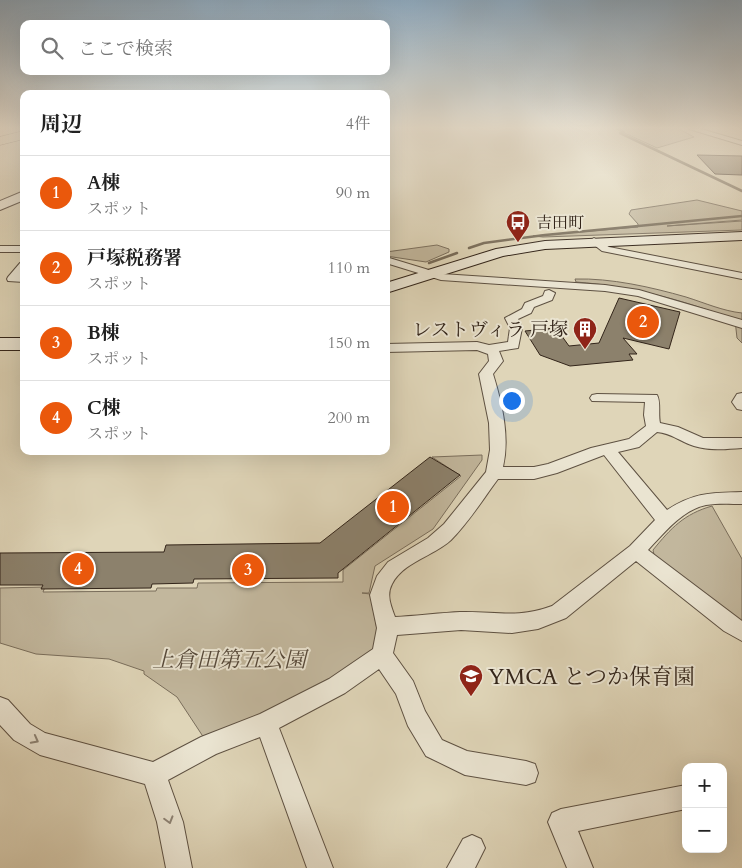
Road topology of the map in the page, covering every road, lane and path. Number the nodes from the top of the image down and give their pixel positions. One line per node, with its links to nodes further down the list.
1 (20, 197): 2 (street)
2 (0, 206)
3 (742, 236): 4 (street)
4 (594, 241): 9 (street); 10 (street)
5 (0, 249): 6 (street)
6 (20, 249)
7 (390, 261): 9 (street)
8 (20, 270): 11 (street)
9 (429, 274): 12 (street); 13 (street)
10 (742, 276)
11 (20, 279)
12 (510, 282): 14 (street); 15 (street)
13 (390, 287)
14 (592, 287): 15 (street); 16 (street)
15 (549, 293): 20 (street)
16 (742, 324)
17 (0, 344): 18 (street)
18 (20, 344)
19 (390, 348): 20 (street)
20 (489, 349): 27 (street)
21 (742, 397): 23 (street)
22 (597, 398): 24 (street)
23 (742, 406)
24 (654, 427): 25 (street); 26 (street)
25 (742, 443)
26 (608, 450): 27 (street); 29 (street)
27 (494, 472): 31 (street)
28 (742, 498): 29 (street)
29 (666, 520): 30 (street)
30 (636, 551): 31 (street); 32 (street)
31 (387, 627): 33 (street)
32 (742, 632)
33 (382, 654): 35 (street); 37 (street)
34 (0, 708): 36 (street, one-way to 36)
35 (266, 723): 36 (street); 40 (street)
36 (154, 774): 39 (street, one-way to 39)
37 (526, 774)
38 (682, 797): 41 (street)
39 (179, 868)
40 (320, 868)
41 (580, 868)

